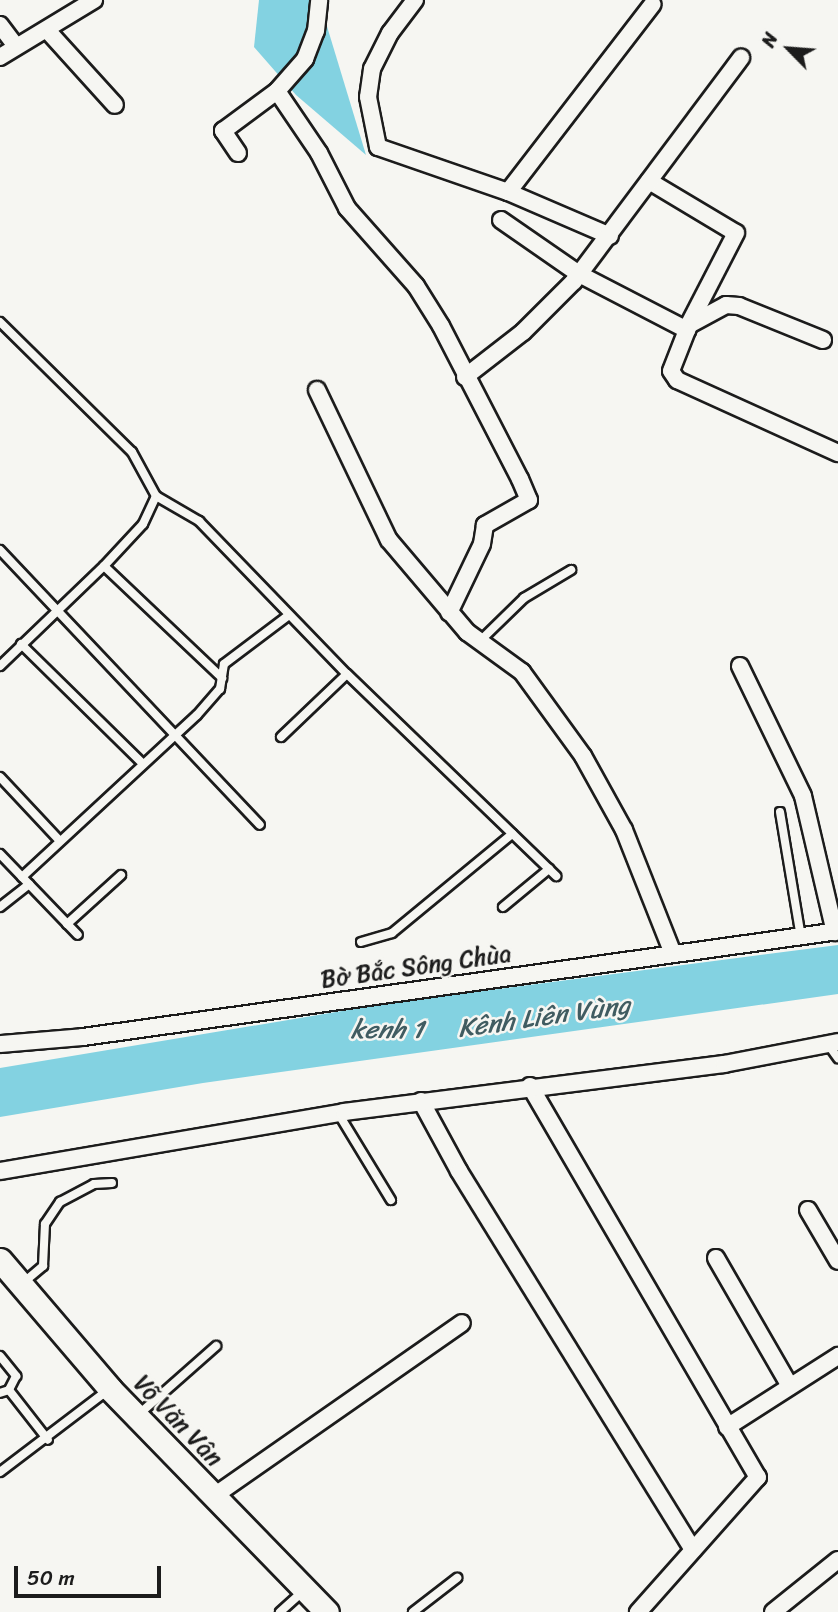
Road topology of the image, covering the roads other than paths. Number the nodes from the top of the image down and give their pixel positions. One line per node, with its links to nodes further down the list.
1 (319, 0): 10 (street)
2 (415, 0): 14 (street)
3 (84, 3): 6 (street)
4 (653, 4): 14 (street)
5 (0, 25): 7 (street)
6 (47, 30): 7 (street); 11 (street)
7 (16, 46): 8 (street)
8 (0, 57)
9 (741, 58): 13 (street)
10 (277, 91): 12 (street); 21 (street)
11 (115, 105)
12 (238, 153)
13 (649, 181): 16 (street); 19 (street)
14 (508, 192): 16 (street)
15 (501, 220): 17 (street)
16 (610, 236): 17 (street)
17 (579, 274): 19 (street); 21 (street)
18 (0, 322): 24 (lane)
19 (688, 327): 20 (street); 23 (street)
20 (823, 340)
21 (465, 377): 29 (street)
22 (317, 390): 29 (street)
23 (838, 453)
24 (156, 496): 26 (lane); 30 (lane)
25 (0, 550): 28 (lane)
26 (104, 566): 28 (lane); 36 (lane)
27 (571, 570): 31 (lane)
28 (57, 611): 32 (lane); 37 (lane)
29 (449, 613): 31 (street)
30 (289, 615): 35 (lane); 36 (lane)
31 (481, 640): 56 (street)
32 (21, 644): 33 (lane); 39 (lane)
33 (0, 666)
34 (740, 666): 52 (street)
35 (347, 674): 38 (lane); 43 (lane)
36 (222, 678): 37 (lane)
37 (173, 735): 39 (lane); 42 (lane)
38 (281, 737)
39 (142, 763): 44 (lane)
40 (0, 777): 44 (lane)
41 (780, 812): 54 (lane)
42 (260, 825)
43 (512, 834): 50 (lane); 55 (lane)
44 (59, 840): 47 (lane)
45 (0, 854): 47 (lane)
46 (121, 875): 51 (lane)
47 (22, 877): 48 (lane)
48 (29, 884): 49 (lane); 51 (lane)
49 (0, 907)
50 (503, 908)
51 (67, 924): 53 (lane)
52 (837, 932): 54 (street, Bờ Bắc Sông Chùa)
53 (78, 936)
54 (801, 937): 56 (street, Bờ Bắc Sông Chùa)
55 (361, 942)
56 (673, 954): 58 (street, Bờ Bắc Sông Chùa)
57 (833, 1043): 59 (lane); 60 (street)
58 (0, 1044)
59 (838, 1058)
60 (530, 1086): 61 (street); 79 (street)
61 (421, 1101): 62 (street); 83 (street)
62 (338, 1113): 63 (street); 65 (lane)
63 (0, 1171)
64 (112, 1183): 70 (lane)
65 (391, 1200)
66 (808, 1210): 69 (street)
67 (716, 1258): 75 (street)
68 (0, 1260): 70 (street, Võ Văn Vân)
69 (838, 1261)
70 (22, 1284): 76 (street, Võ Văn Vân)
71 (462, 1323): 82 (street)
72 (216, 1346): 78 (lane)
73 (0, 1356): 77 (lane)
74 (838, 1356): 75 (street)
75 (790, 1386): 79 (street)
76 (110, 1389): 78 (street, Võ Văn Vân); 80 (lane)
77 (4, 1391): 80 (lane)
78 (137, 1416): 82 (street, Võ Văn Vân)
79 (727, 1427): 83 (street)
80 (48, 1440): 81 (lane)
81 (0, 1472)
82 (214, 1496): 86 (street, Võ Văn Vân)
83 (693, 1550): 90 (street)
84 (838, 1560): 91 (street)
85 (457, 1578): 89 (lane)
86 (305, 1588): 87 (lane); 88 (street, Võ Văn Vân)
87 (280, 1612)
88 (327, 1612)
89 (414, 1612)
90 (638, 1612)
91 (773, 1612)

